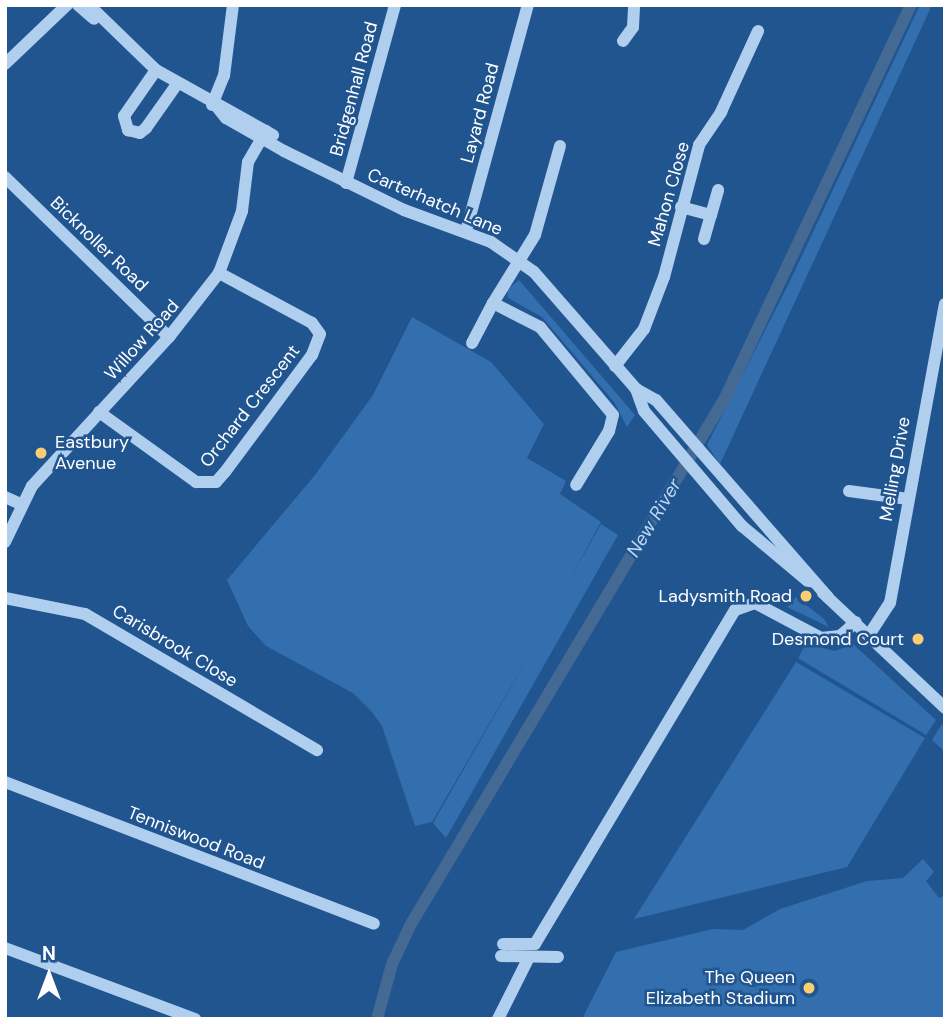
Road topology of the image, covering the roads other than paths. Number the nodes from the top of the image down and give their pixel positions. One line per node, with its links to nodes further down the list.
1 (67, 5): 11 (street)
2 (78, 5): 8 (street)
3 (89, 5): 8 (street)
4 (233, 5): 14 (street)
5 (395, 5): 18 (street, Bridgenhall Road)
6 (528, 5): 22 (street, Layard Road)
7 (634, 5): 10 (street)
8 (112, 29): 12 (street, Carterhatch Lane)
9 (758, 31): 20 (street, Mahon Close)
10 (623, 41)
11 (5, 64)
12 (156, 70): 13 (street, Carterhatch Lane); 13 (street)
13 (177, 84): 14 (street, Carterhatch Lane)
14 (214, 106): 15 (street, Carterhatch Lane)
15 (263, 135): 18 (street, Carterhatch Lane); 25 (street, Willow Road)
16 (560, 146): 24 (street)
17 (5, 177): 29 (street, Bicknoller Road)
18 (346, 183): 22 (street, Carterhatch Lane)
19 (718, 190): 21 (street)
20 (681, 206): 21 (street); 31 (street, Mahon Close)
21 (711, 215): 23 (street)
22 (466, 231): 24 (street, Carterhatch Lane)
23 (704, 239)
24 (517, 260): 26 (street); 31 (street, Carterhatch Lane)
25 (219, 273): 29 (street, Willow Road); 33 (street, Orchard Crescent)
26 (493, 303): 30 (street); 34 (street)
27 (945, 304): 28 (street, Melling Drive)
28 (942, 319): 37 (street, Melling Drive)
29 (169, 337): 33 (street, Willow Road)
30 (472, 343)
31 (615, 366): 32 (street, Carterhatch Lane)
32 (636, 389): 40 (street, Carterhatch Lane); 40 (street, Carterhatch Lane)
33 (99, 412): 38 (street, Willow Road)
34 (576, 485)
35 (849, 491): 37 (street)
36 (5, 497): 38 (street)
37 (908, 499): 43 (street, Melling Drive)
38 (22, 504): 39 (street, Willow Road)
39 (5, 542)
40 (828, 597): 42 (street, Carterhatch Lane)
41 (5, 598): 45 (street, Carisbrook Close)
42 (856, 622): 43 (street, Carterhatch Lane); 49 (street)
43 (869, 635): 44 (street, Carterhatch Lane)
44 (945, 708)
45 (317, 750)
46 (5, 782): 47 (street, Tenniswood Road)
47 (374, 924)
48 (5, 948): 51 (street)
49 (529, 957): 50 (street); 52 (street)
50 (558, 957)
51 (195, 1019)
52 (498, 1019)

